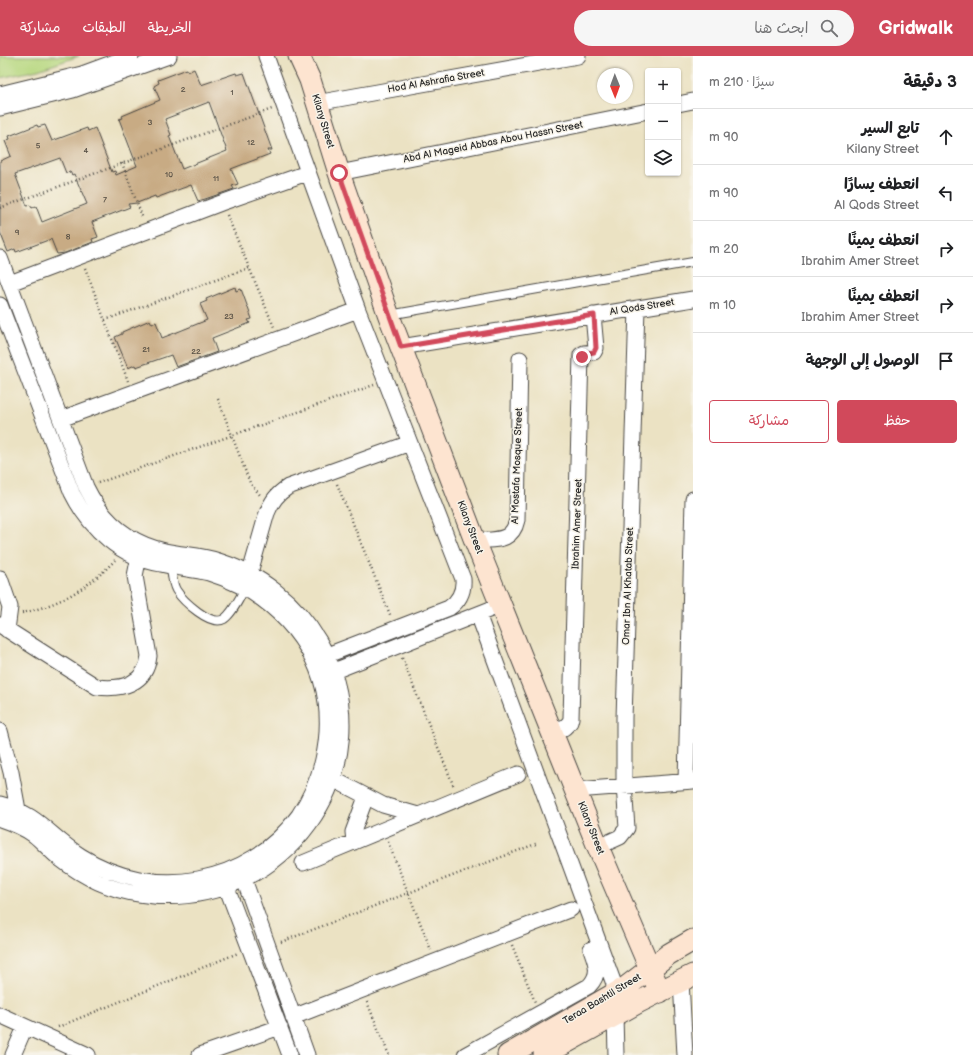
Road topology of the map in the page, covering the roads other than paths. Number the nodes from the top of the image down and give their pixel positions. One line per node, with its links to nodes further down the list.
1 (131, 56): 6 (street)
2 (169, 56): 10 (street)
3 (266, 56): 12 (street)
4 (299, 56): 8 (street, Kilany Street)
5 (578, 56): 8 (street, Hod Al Ashrafia Street)
6 (0, 94)
7 (693, 101): 9 (street)
8 (316, 103): 13 (street, Kilany Street)
9 (681, 103)
10 (0, 108)
11 (645, 111): 13 (street, Abd Al Mageid Abbas Abou Hassn Street)
12 (308, 173): 16 (street); 20 (street)
13 (339, 173): 22 (street, Kilany Street)
14 (0, 258): 16 (street)
15 (693, 262): 22 (lane)
16 (10, 283): 24 (street)
17 (693, 299): 19 (street, Al Qods Street)
18 (0, 305): 26 (street)
19 (637, 308): 21 (street, Al Qods Street); 46 (street, Omar Ibn Al Khatab Street)
20 (358, 310): 27 (street); 28 (street)
21 (594, 315): 23 (street, Al Qods Street); 40 (street, Ibrahim Amer Street)
22 (389, 316): 23 (street, Kilany Street)
23 (401, 347): 30 (street, Kilany Street)
24 (37, 356): 26 (street); 27 (street)
25 (520, 359): 30 (street, Al Mostafa Mosque Street)
26 (22, 361): 31 (street)
27 (60, 419): 34 (street)
28 (410, 443): 34 (street); 38 (street)
29 (693, 499): 41 (street)
30 (475, 541): 35 (street, Kilany Street)
31 (141, 559): 32 (street); 37 (street)
32 (172, 566): 34 (street); 34 (lane)
33 (0, 578): 37 (street)
34 (247, 581): 38 (street)
35 (501, 605): 36 (street); 40 (street, Kilany Street)
36 (478, 614): 39 (street); 63 (street)
37 (6, 623)
38 (320, 658): 39 (street)
39 (326, 674): 44 (street); 56 (street)
40 (552, 728): 47 (street, Kilany Street)
41 (690, 729): 45 (street)
42 (0, 731): 50 (street)
43 (518, 774): 51 (street)
44 (333, 779): 48 (street); 56 (street)
45 (689, 781): 46 (street)
46 (624, 785): 47 (street); 54 (street, Omar Ibn Al Khatab Street)
47 (576, 790): 54 (street, Kilany Street)
48 (366, 797): 51 (street); 53 (street)
49 (0, 804): 50 (street)
50 (18, 810): 57 (street)
51 (418, 815): 53 (street)
52 (0, 819): 57 (street)
53 (354, 842): 55 (street)
54 (598, 847): 61 (street, Kilany Street)
55 (303, 863)
56 (241, 873): 57 (street); 67 (street)
57 (224, 880): 69 (street)
58 (571, 909): 67 (street)
59 (586, 935): 76 (street)
60 (693, 940): 61 (street, Teraa Bashtil Street)
61 (650, 969): 63 (street, Teraa Bashtil Street); 64 (street, Kilany Street)
62 (687, 978): 64 (street, Teraa Bashtil Street); 80 (street)
63 (617, 992): 77 (street, Teraa Bashtil Street)
64 (660, 992): 66 (street, Teraa Bashtil Street)
65 (0, 1015): 68 (street)
66 (615, 1015): 70 (street, Teraa Bashtil Street); 79 (street)
67 (293, 1017): 75 (street)
68 (25, 1027): 71 (street); 72 (street)
69 (280, 1027): 73 (street); 74 (street)
70 (572, 1047): 78 (street, Teraa Bashtil Street)
71 (13, 1055)
72 (88, 1055)
73 (200, 1055)
74 (290, 1055)
75 (307, 1055)
76 (465, 1055)
77 (508, 1055)
78 (544, 1055)
79 (616, 1055)
80 (685, 1055)

